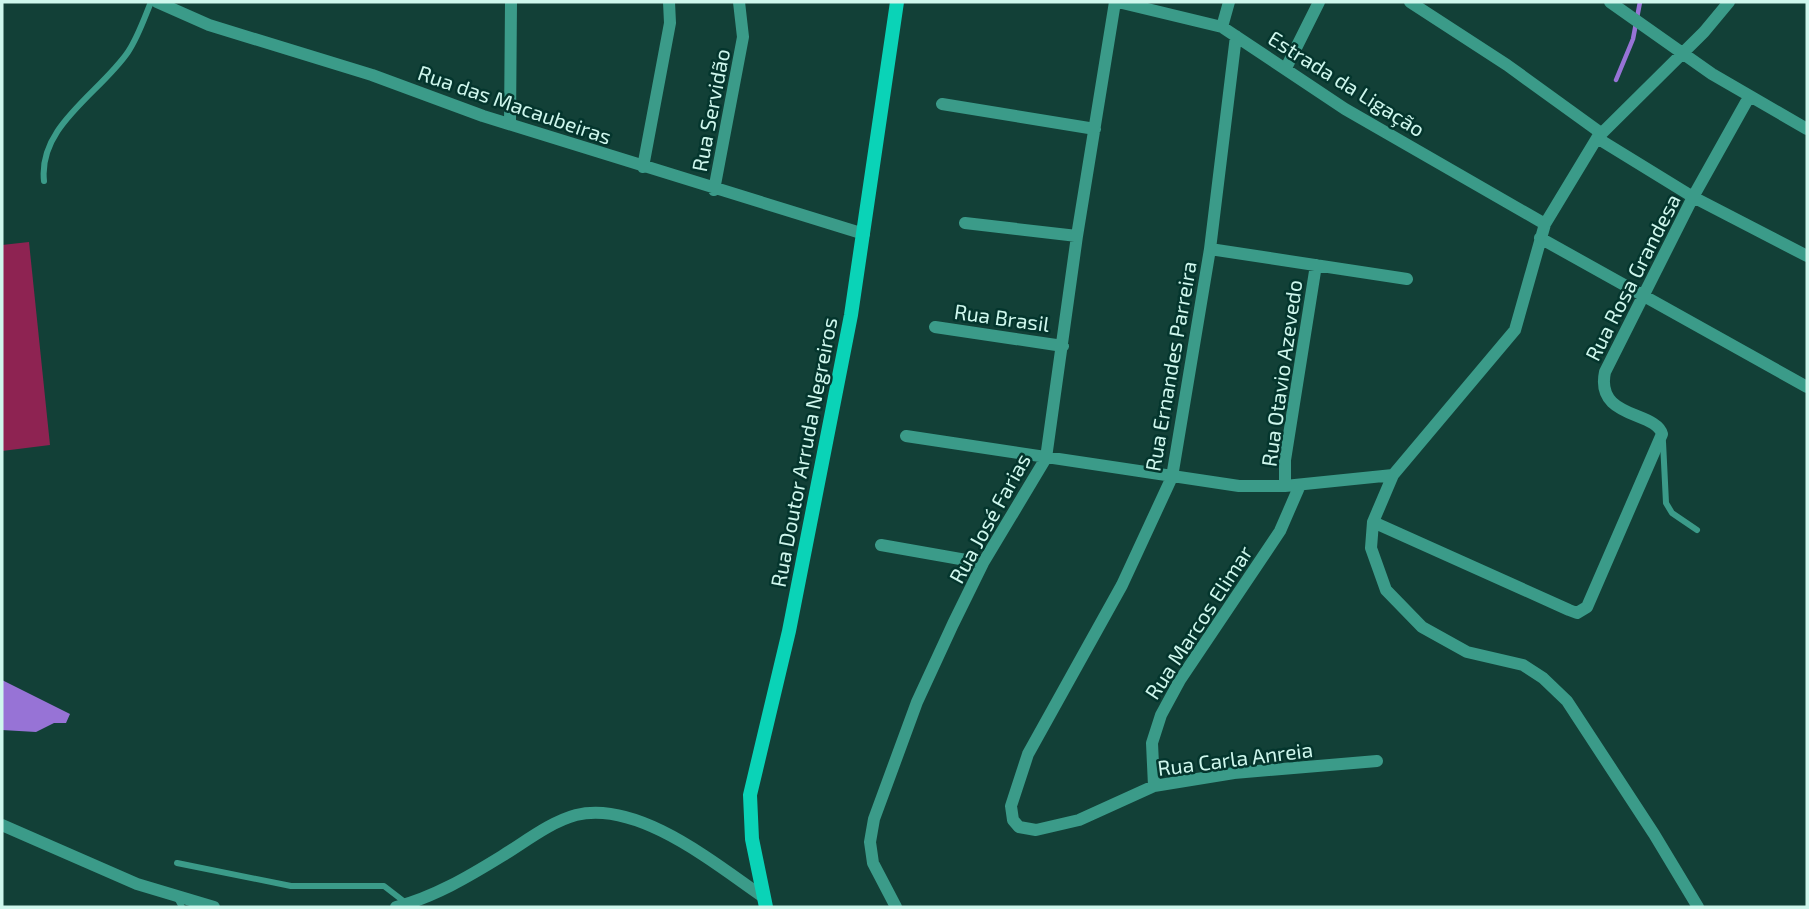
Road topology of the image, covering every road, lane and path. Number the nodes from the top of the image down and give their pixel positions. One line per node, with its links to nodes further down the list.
1 (151, 2): 24 (lane)
2 (157, 2): 19 (street, Rua das Macaubeiras)
3 (511, 2): 19 (street)
4 (669, 2): 23 (street)
5 (740, 2): 25 (street, Rua Servidão)
6 (897, 2): 29 (street, Rua Doutor Arruda Negreiros)
7 (1117, 2): 13 (street, Estrada da Ligação); 20 (street, Rua José Farias)
8 (1229, 2): 13 (street)
9 (1319, 2): 16 (street)
10 (1410, 2): 22 (street)
11 (1729, 2): 15 (street)
12 (1614, 5): 15 (street)
13 (1222, 27): 14 (street, Estrada da Ligação)
14 (1236, 36): 16 (street, Estrada da Ligação); 32 (street, Rua Ernandes Parreira)
15 (1682, 53): 17 (street); 22 (street)
16 (1286, 68): 28 (street, Estrada da Ligação)
17 (1749, 97): 21 (street); 26 (street, Rua Rosa Grandesa)
18 (943, 104): 20 (street)
19 (510, 124): 23 (street, Rua das Macaubeiras)
20 (1095, 129): 30 (street, Rua José Farias)
21 (1807, 129)
22 (1599, 136): 26 (street); 28 (street)
23 (643, 167): 25 (street, Rua das Macaubeiras)
24 (44, 181)
25 (714, 190): 29 (street, Rua das Macaubeiras)
26 (1693, 197): 33 (street); 36 (street, Rua Rosa Grandesa)
27 (965, 223): 30 (street)
28 (1545, 224): 31 (street)
29 (864, 234): 56 (street, Rua Doutor Arruda Negreiros)
30 (1077, 236): 38 (street, Rua José Farias)
31 (1540, 237): 36 (street); 43 (street)
32 (1210, 249): 34 (street); 44 (street, Rua Ernandes Parreira)
33 (1807, 256)
34 (1315, 265): 35 (street); 46 (street, Rua Otavio Azevedo)
35 (1407, 279)
36 (1645, 294): 39 (street); 40 (street, Rua Rosa Grandesa)
37 (935, 327): 38 (street, Rua Brasil)
38 (1063, 346): 42 (street, Rua José Farias)
39 (1807, 387)
40 (1662, 434): 47 (street); 48 (lane)
41 (906, 436): 42 (street)
42 (1046, 458): 44 (street); 50 (street, Rua José Farias)
43 (1393, 475): 45 (street); 47 (street)
44 (1172, 477): 46 (street); 54 (street, Rua Ernandes Parreira)
45 (1300, 485): 46 (street); 52 (street, Rua Marcos Elimar)
46 (1285, 486)
47 (1373, 522): 61 (street)
48 (1697, 530)
49 (881, 545): 50 (street)
50 (984, 563): 60 (street, Rua José Farias)
51 (1377, 761): 52 (street, Rua Carla Anreia)
52 (1154, 786): 54 (street, Rua Carla Anreia)
53 (2, 825): 57 (street)
54 (1022, 830)
55 (177, 863): 58 (lane)
56 (764, 901): 58 (street)
57 (179, 902): 59 (street)
58 (402, 906)
59 (212, 907)
60 (897, 907)
61 (1698, 907)

